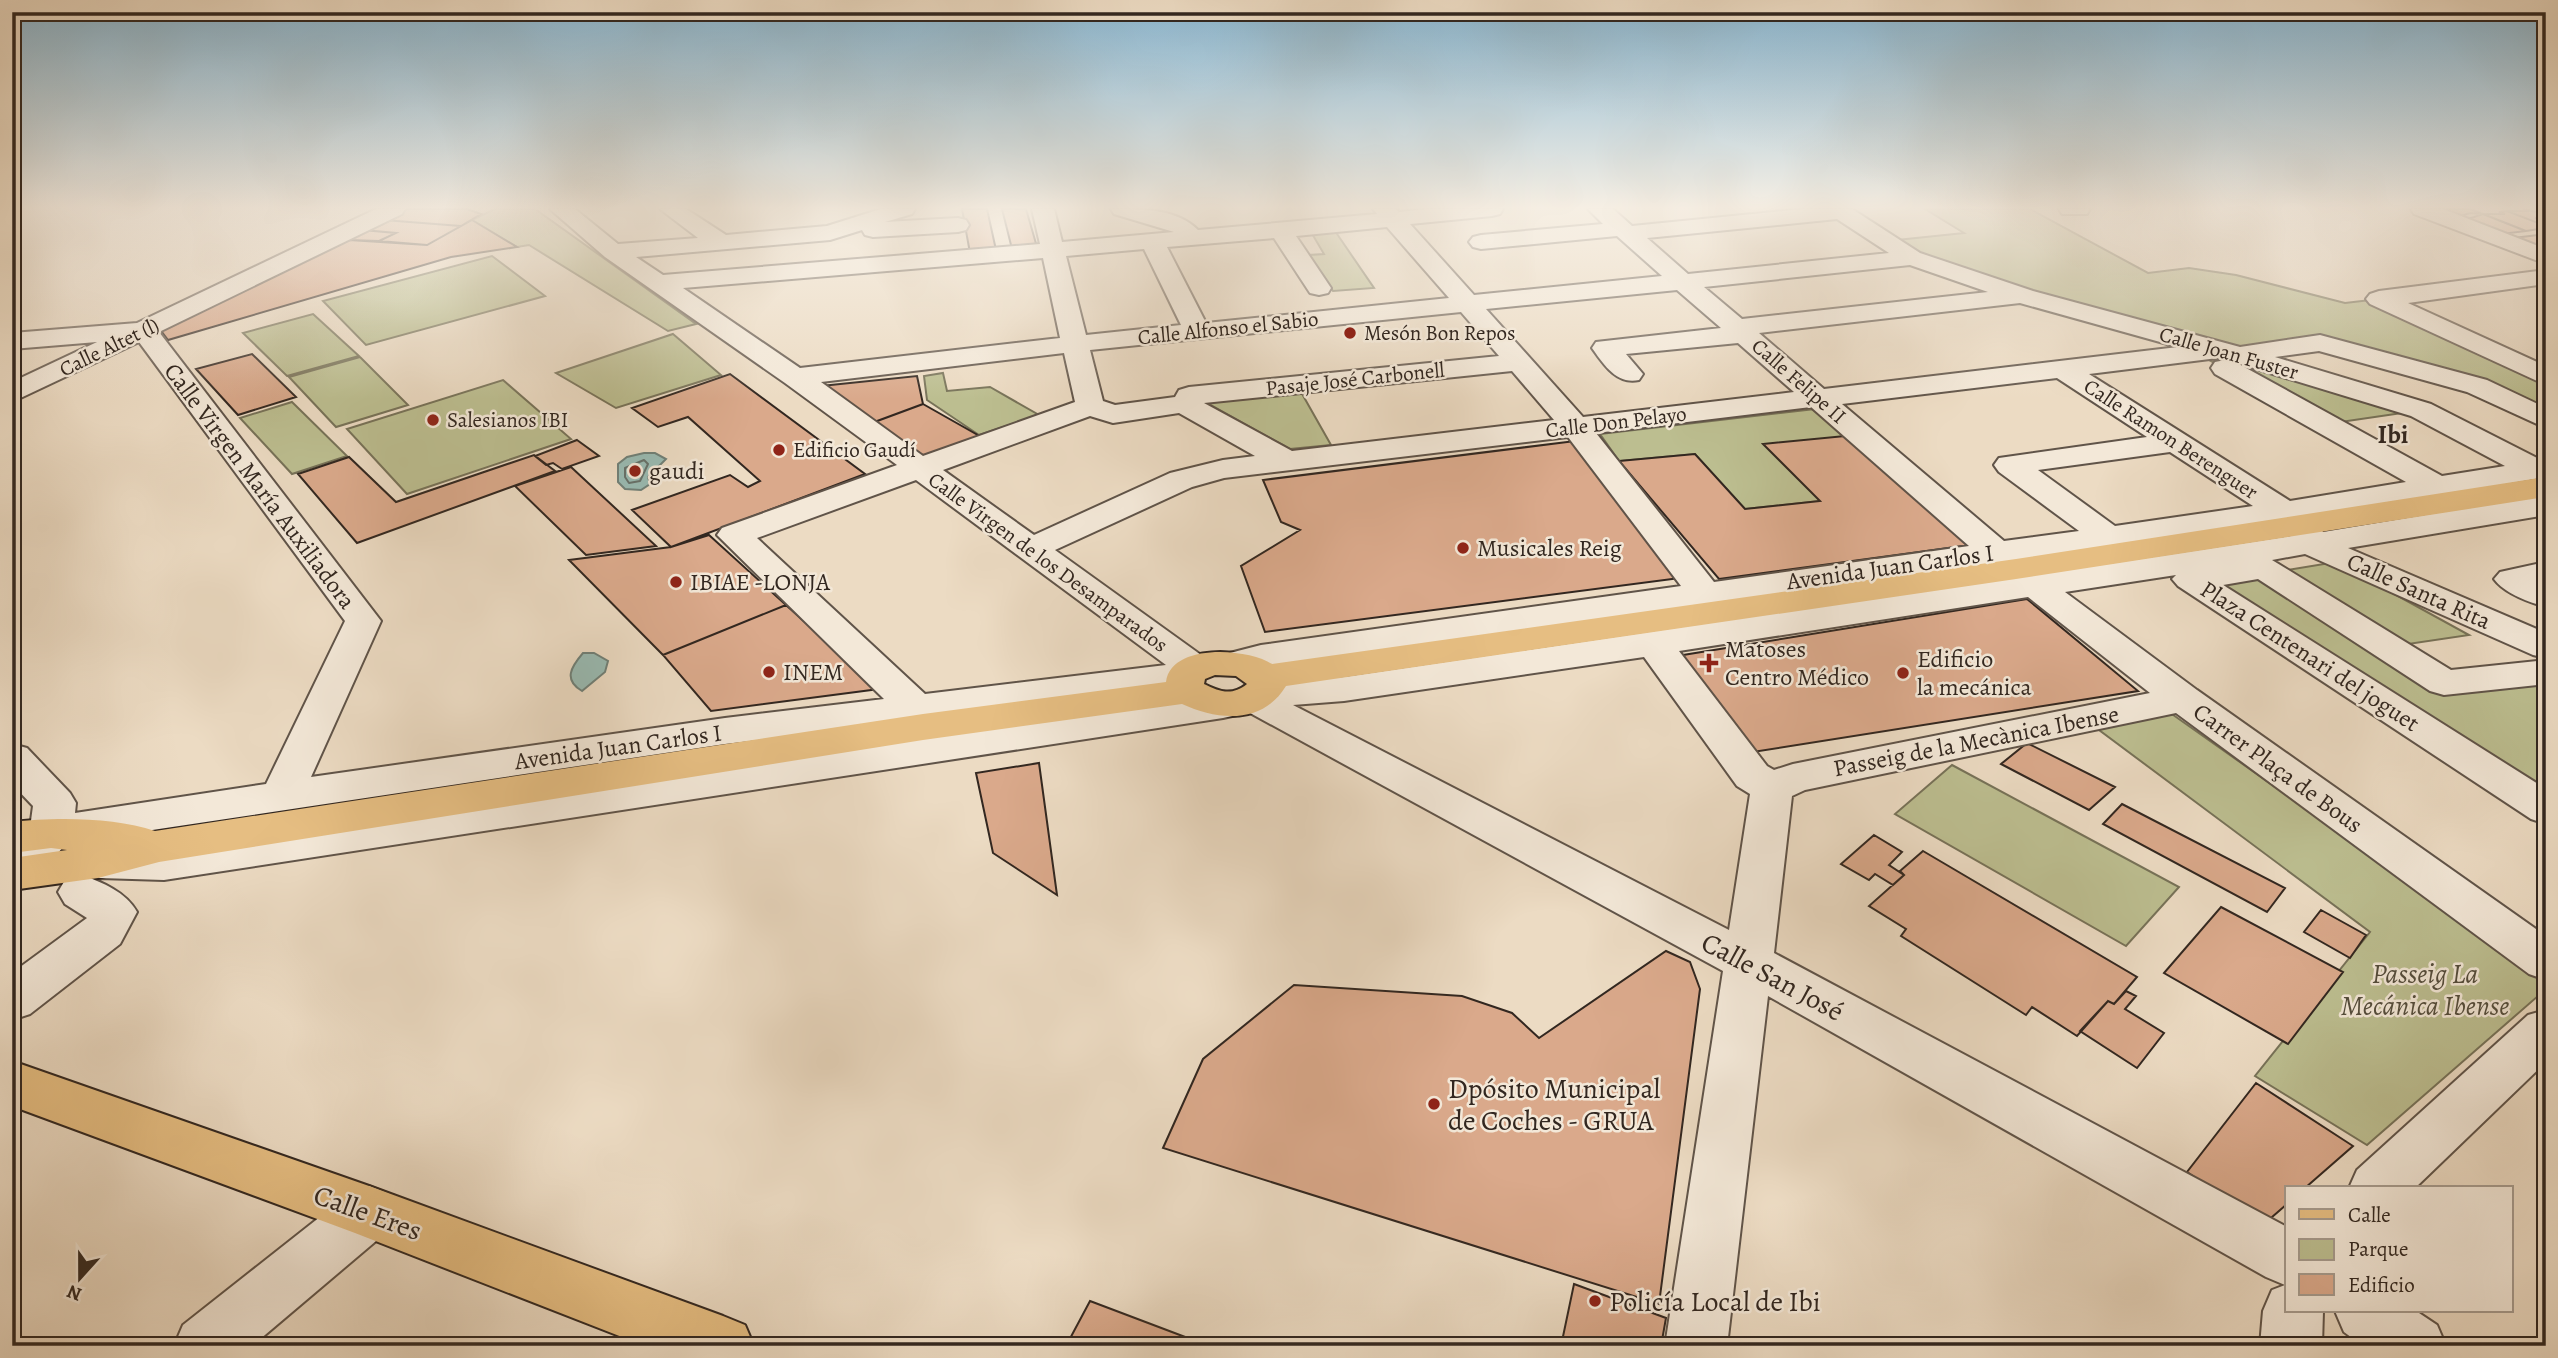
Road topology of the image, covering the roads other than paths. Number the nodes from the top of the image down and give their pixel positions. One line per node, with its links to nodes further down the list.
1 (263, 272): 17 (street, Calle Altet (l))
2 (644, 272): 13 (street, Calle Virgen de los Desamparados)
3 (784, 272): 13 (street)
4 (1058, 272): 21 (street)
5 (1168, 272): 18 (street)
6 (1308, 272): 14 (street)
7 (1441, 272): 16 (street)
8 (1674, 272): 12 (street, Calle Felipe II)
9 (1770, 272): 12 (street, Calle Alfonso el Sabio)
10 (1954, 272): 15 (street, Calle Joan Fuster)
11 (2546, 277): 26 (street)
12 (1684, 281): 16 (street, Calle Alfonso el Sabio); 19 (street, Calle Felipe II)
13 (660, 283): 27 (street, Calle Virgen de los Desamparados)
14 (1319, 288)
15 (2024, 296): 19 (street); 22 (street, Calle Joan Fuster)
16 (1469, 303): 18 (street, Calle Alfonso el Sabio); 23 (street)
17 (143, 330): 20 (street); 28 (street, Calle Altet (l)); 55 (street, Calle Virgen María Auxiliadora)
18 (1197, 331): 21 (street, Calle Alfonso el Sabio)
19 (1741, 331): 25 (street); 29 (street, Calle Felipe II)
20 (12, 341)
21 (1074, 344): 27 (street, Calle Alfonso el Sabio); 30 (street)
22 (2216, 352): 24 (street, Calle Don Pelayo); 31 (street, Calle Don Pelayo); 36 (street); 37 (street, Calle Joan Fuster)
23 (1521, 362): 32 (street); 34 (street, Pasaje José Carbonell)
24 (2059, 367): 29 (street, Calle Don Pelayo); 33 (street, Calle Ramon Berenguer)
25 (1629, 374)
26 (2542, 374)
27 (795, 377): 35 (street, Calle Virgen de los Desamparados)
28 (12, 393)
29 (1817, 396): 32 (street, Calle Don Pelayo); 42 (street, Calle Felipe II)
30 (1090, 406): 34 (street); 35 (street)
31 (2546, 419)
32 (1576, 427): 34 (street, Calle Don Pelayo); 45 (street)
33 (2175, 442): 38 (street, Calle Ramon Berenguer); 39 (street)
34 (1298, 459): 41 (street, Calle Don Pelayo)
35 (920, 469): 41 (street, Calle Virgen de los Desamparados); 52 (street)
36 (2437, 486): 37 (street, Avenida Juan Carlos I); 38 (street, Avenida Juan Carlos I)
37 (2542, 491): 38 (main road, Avenida Juan Carlos I); 40 (street, Avenida Juan Carlos I)
38 (2299, 527): 39 (street, Avenida Juan Carlos I); 40 (street, Avenida Juan Carlos I); 42 (street, Avenida Juan Carlos I); 46 (street, Calle Santa Rita)
39 (2107, 536): 42 (street, Avenida Juan Carlos I)
40 (2353, 537): 46 (street)
41 (1030, 549): 50 (street, Calle Virgen de los Desamparados)
42 (2016, 569): 45 (main road, Avenida Juan Carlos I); 47 (street, Avenida Juan Carlos I); 51 (street, Carrer Plaça de Bous)
43 (2546, 572): 44 (street)
44 (2546, 596)
45 (1711, 601): 50 (main road, Avenida Juan Carlos I)
46 (2466, 611): 48 (street, Calle Santa Rita)
47 (1654, 644): 50 (street, Avenida Juan Carlos I); 54 (street)
48 (2546, 647)
49 (2546, 673): 56 (street, Plaza Centenari del joguet)
50 (1226, 684): 52 (main road, Avenida Juan Carlos I); 61 (street, Avenida Juan Carlos I); 63 (street, Calle San José)
51 (2182, 699): 54 (street, Passeig de la Mecànica Ibense); 62 (street, Carrer Plaça de Bous)
52 (920, 718): 55 (street, Avenida Juan Carlos I); 58 (main road, Avenida Juan Carlos I)
53 (12, 758): 57 (street)
54 (1772, 789): 63 (street)
55 (281, 796): 57 (street, Avenida Juan Carlos I)
56 (2546, 808)
57 (32, 836): 58 (main road); 59 (street)
58 (159, 846): 61 (main road, Avenida Juan Carlos I)
59 (12, 859)
60 (12, 874): 61 (main road, Avenida Juan Carlos I)
61 (90, 877): 64 (street)
62 (2546, 961)
63 (1750, 962): 69 (street, Calle San José); 74 (street)
64 (12, 1000)
65 (2546, 1030): 67 (street)
66 (12, 1083): 68 (main road, Calle Eres)
67 (2379, 1186)
68 (369, 1212): 72 (street); 73 (main road, Calle Eres)
69 (2285, 1257)
70 (2294, 1312): 75 (street)
71 (2366, 1312): 76 (street)
72 (205, 1346)
73 (723, 1346)
74 (1696, 1346)
75 (2291, 1346)
76 (2415, 1346)

